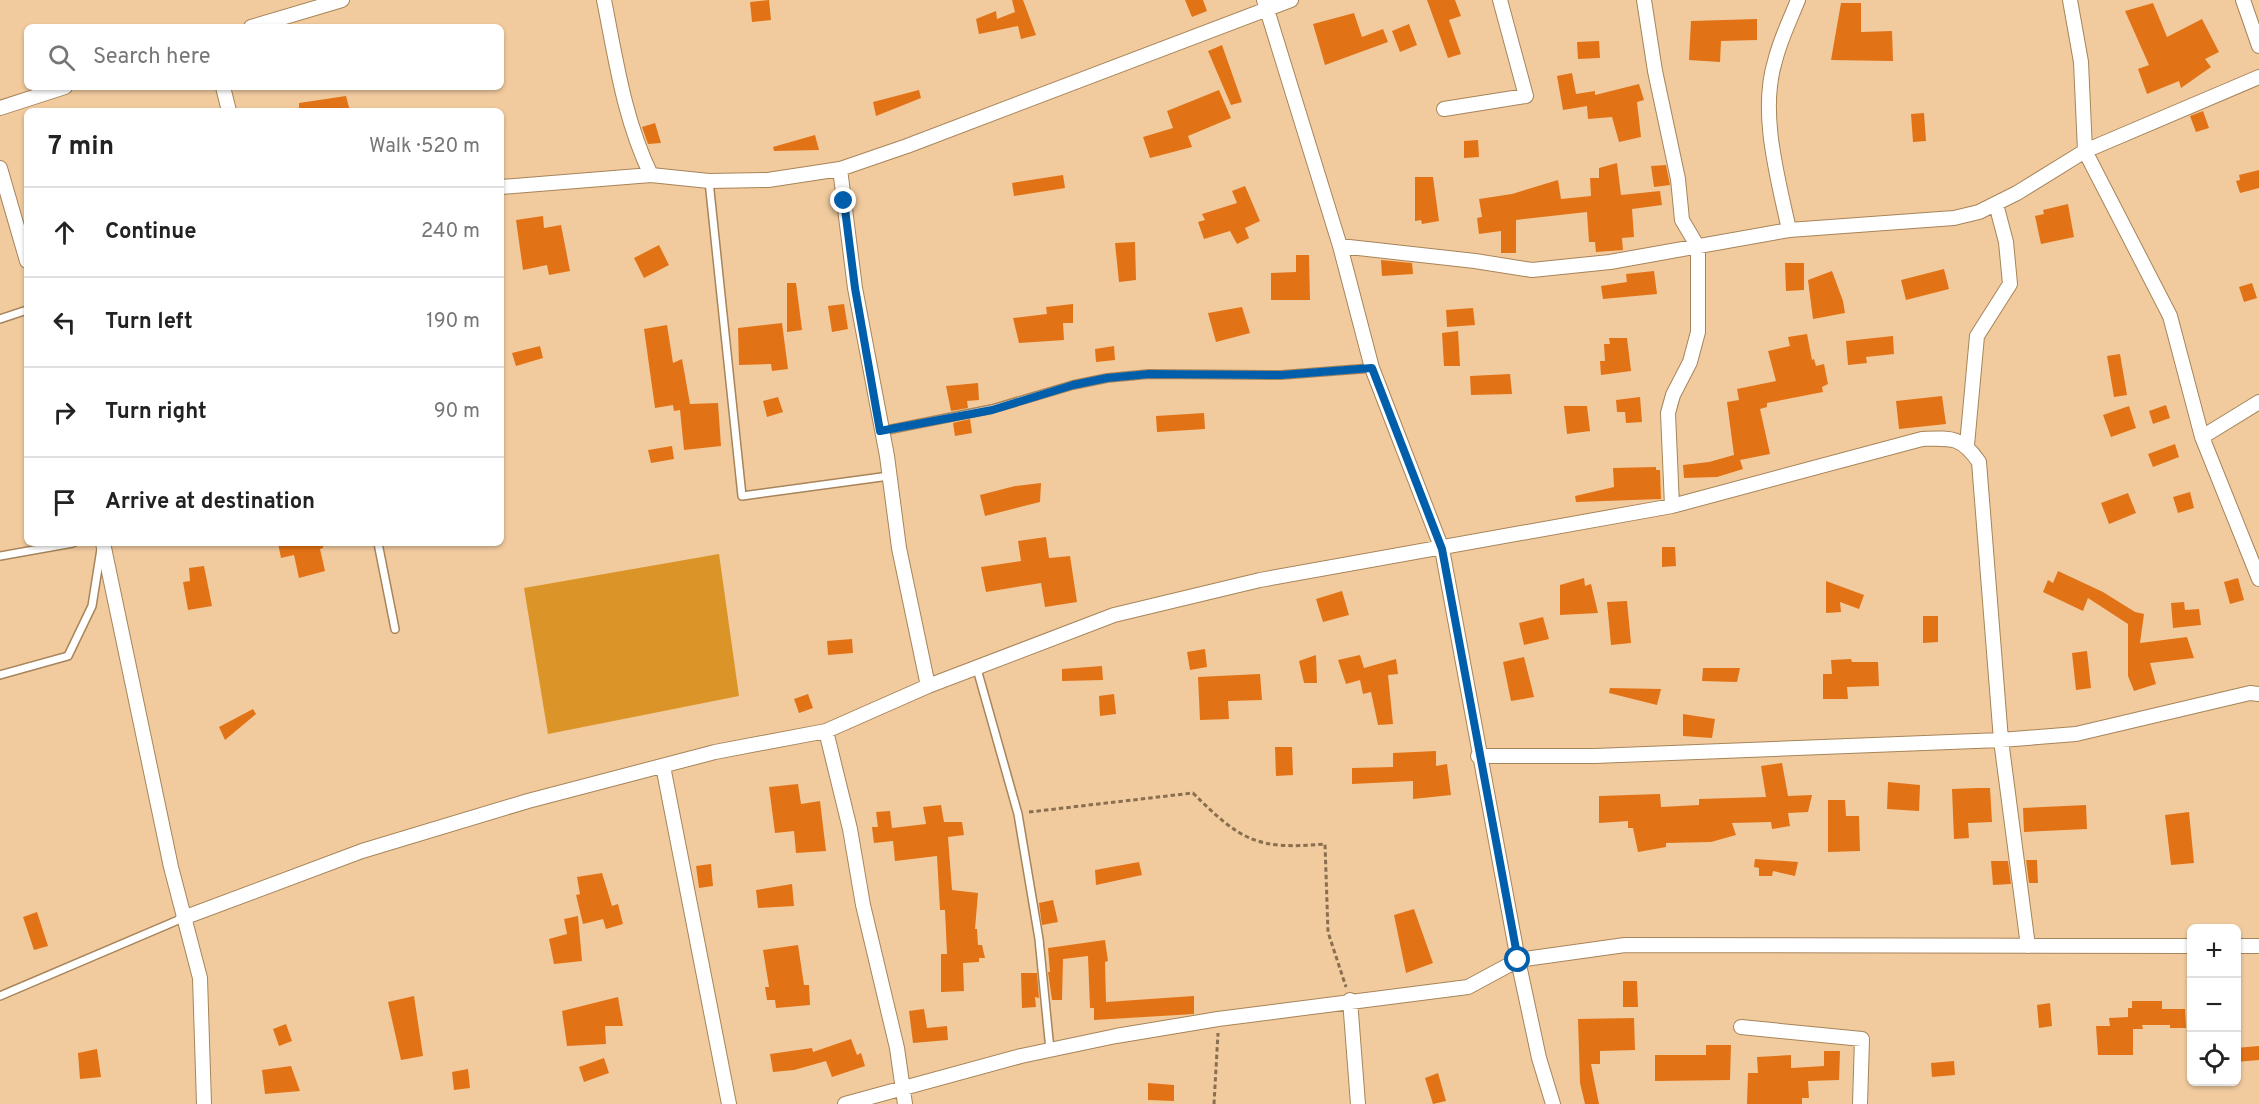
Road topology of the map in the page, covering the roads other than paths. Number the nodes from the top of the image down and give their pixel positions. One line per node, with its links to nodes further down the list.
1 (342, 0): 10 (street)
2 (604, 0): 21 (street)
3 (1291, 0): 9 (street)
4 (1500, 0): 17 (street)
5 (1644, 0): 27 (street)
6 (1798, 0): 25 (street)
7 (2070, 0): 18 (street)
8 (2243, 0): 11 (street)
9 (1265, 5): 20 (street); 26 (street)
10 (260, 24)
11 (2259, 46)
12 (2259, 77): 18 (street)
13 (56, 90): 15 (street)
14 (224, 90): 16 (street)
15 (0, 108)
16 (228, 108)
17 (1443, 109)
18 (2085, 151): 24 (street); 34 (street)
19 (0, 168): 28 (street)
20 (840, 169): 22 (street); 33 (street)
21 (651, 175): 22 (street); 23 (street)
22 (709, 181): 36 (lane)
23 (504, 187)
24 (1996, 204): 25 (street); 35 (street)
25 (1789, 230): 27 (street)
26 (1340, 246): 27 (street); 31 (street)
27 (1698, 247): 37 (street)
28 (24, 251)
29 (24, 311): 30 (lane)
30 (0, 319)
31 (1372, 368): 33 (lane); 42 (street)
32 (2259, 402): 34 (street)
33 (880, 431): 36 (street)
34 (2202, 437): 44 (street)
35 (1967, 445): 37 (street); 51 (street)
36 (889, 476): 48 (street)
37 (1672, 506): 42 (street)
38 (56, 546): 43 (lane)
39 (102, 546): 47 (lane)
40 (103, 546): 54 (street)
41 (379, 546): 45 (lane)
42 (1442, 549): 46 (street); 52 (street)
43 (0, 556)
44 (2259, 579)
45 (395, 629)
46 (977, 669): 48 (street); 63 (lane)
47 (0, 675)
48 (928, 686): 50 (street)
49 (2259, 694): 51 (street)
50 (826, 731): 53 (street); 64 (street)
51 (2001, 740): 52 (street); 55 (street)
52 (1478, 756): 59 (street)
53 (663, 766): 54 (street); 66 (street)
54 (183, 918): 60 (lane); 65 (street)
55 (2028, 946): 56 (street); 59 (street)
56 (2187, 946)
57 (2241, 946): 58 (street)
58 (2259, 946)
59 (1518, 960): 61 (street); 70 (street)
60 (0, 996)
61 (1350, 1000): 63 (street); 69 (street)
62 (1741, 1027): 71 (street)
63 (1050, 1050): 64 (street)
64 (903, 1086): 67 (street); 68 (street)
65 (204, 1104)
66 (729, 1104)
67 (845, 1104)
68 (905, 1104)
69 (1358, 1104)
70 (1553, 1104)
71 (1860, 1104)

